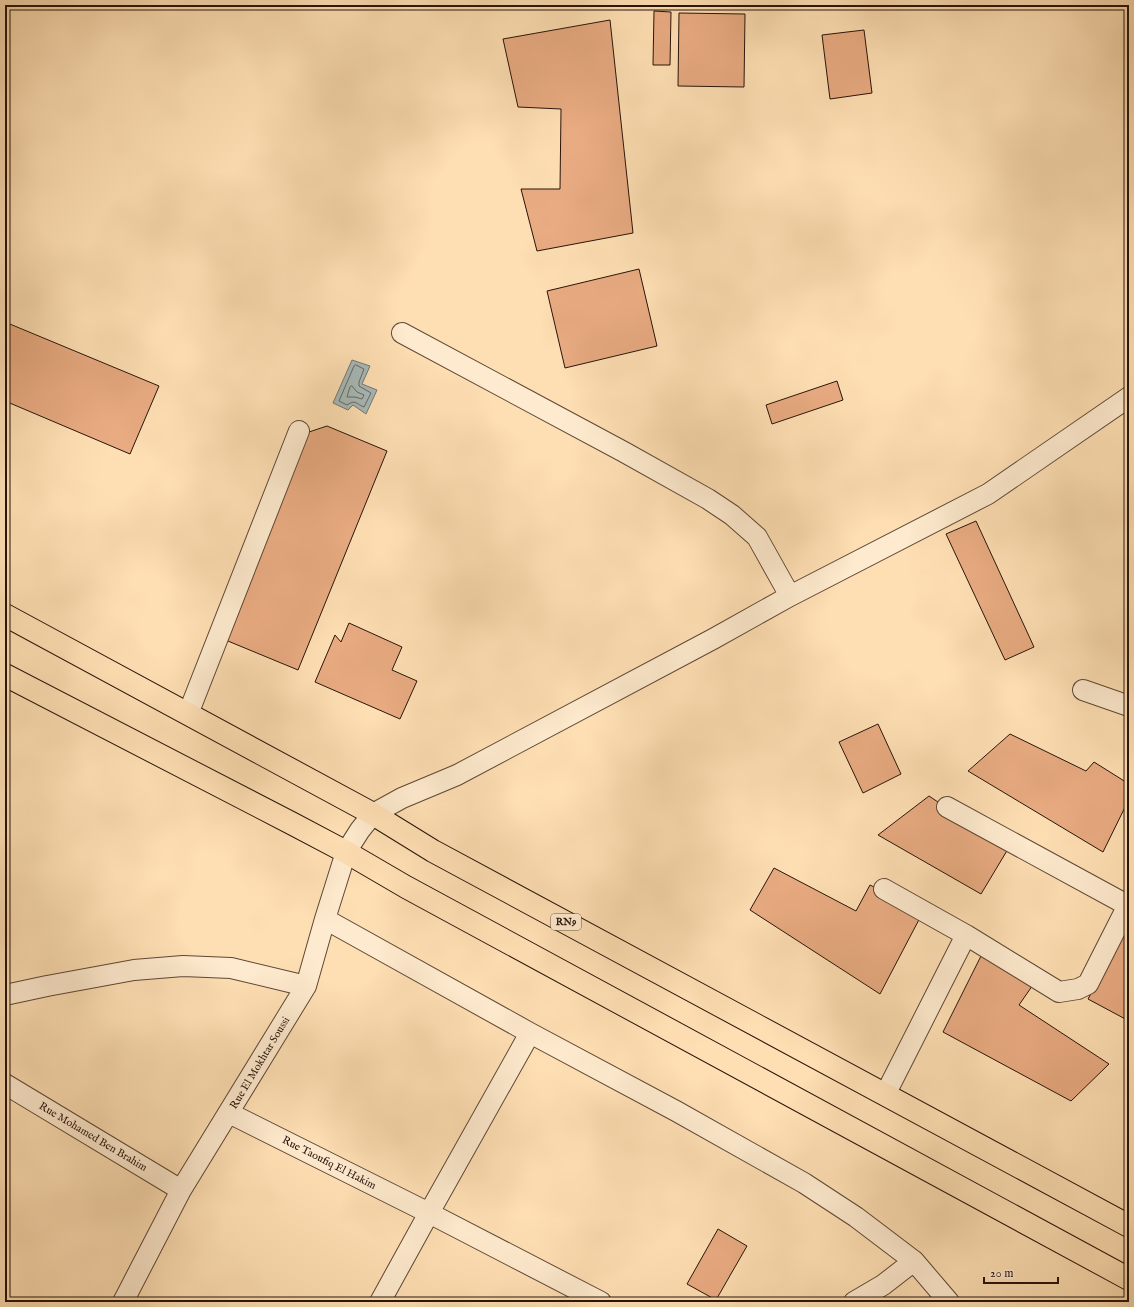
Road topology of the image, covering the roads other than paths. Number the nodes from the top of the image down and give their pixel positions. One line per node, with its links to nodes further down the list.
1 (402, 333): 4 (street)
2 (1129, 397): 4 (street)
3 (299, 431): 9 (street)
4 (790, 596): 11 (street)
5 (5, 615): 9 (main road, RN9)
6 (5, 675): 12 (main road)
7 (1083, 690): 8 (street)
8 (1129, 706)
9 (188, 714): 11 (main road, RN9)
10 (947, 807): 14 (street)
11 (373, 814): 12 (street, Rue El Mokhtar Soussi); 21 (main road, RN9)
12 (346, 852): 15 (street, Rue El Mokhtar Soussi); 27 (main road)
13 (884, 889): 16 (street)
14 (1128, 904): 16 (street)
15 (325, 919): 17 (street, Rue El Mokhtar Soussi); 19 (street)
16 (966, 935): 21 (street)
17 (306, 986): 18 (street); 22 (street, Rue El Mokhtar Soussi)
18 (5, 995)
19 (530, 1033): 24 (street); 26 (street)
20 (5, 1084): 23 (street, Rue Mohamed Ben Brahim)
21 (886, 1094): 25 (main road, RN9)
22 (229, 1113): 23 (street, Rue El Mokhtar Soussi); 24 (street, Rue Taoufiq El Hakim)
23 (181, 1190): 28 (street, Rue El Mokhtar Soussi)
24 (429, 1213): 29 (street); 30 (street, Rue Taoufiq El Hakim)
25 (1129, 1226)
26 (914, 1261): 31 (street); 32 (street)
27 (1129, 1279)
28 (122, 1302)
29 (380, 1302)
30 (601, 1302)
31 (854, 1302)
32 (949, 1302)

